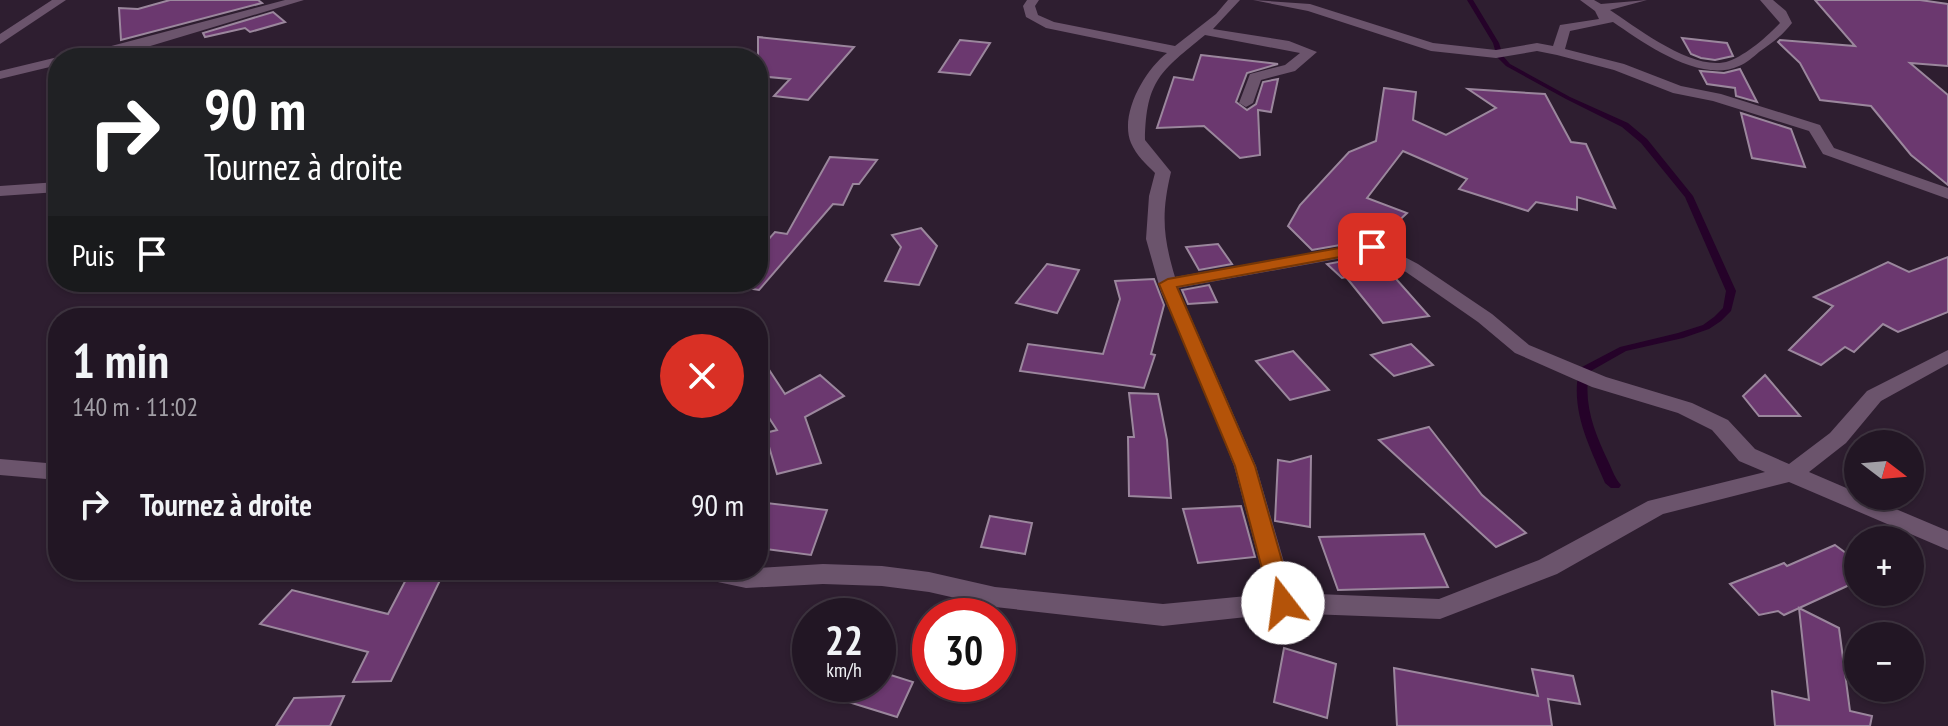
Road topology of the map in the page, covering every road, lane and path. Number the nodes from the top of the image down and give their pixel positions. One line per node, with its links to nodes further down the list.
1 (60, 0): 11 (street)
2 (298, 0): 12 (street)
3 (1033, 0): 13 (street)
4 (1234, 0): 10 (street)
5 (1259, 0): 14 (street)
6 (1586, 0): 9 (street)
7 (1641, 0): 9 (street)
8 (1766, 0): 9 (street)
9 (1600, 8): 14 (street)
10 (1202, 31): 13 (street); 17 (street)
11 (0, 40)
12 (119, 48)
13 (1178, 51): 21 (street)
14 (1558, 51): 20 (street)
15 (48, 63): 16 (street)
16 (0, 75)
17 (1246, 103)
18 (48, 188): 19 (street)
19 (0, 191)
20 (1948, 194)
21 (1168, 284): 25 (street); 28 (street)
22 (1948, 356): 25 (street)
23 (0, 467): 24 (street)
24 (48, 471)
25 (1793, 473): 26 (street); 28 (street)
26 (1948, 541)
27 (768, 577): 28 (street)
28 (1283, 603)

